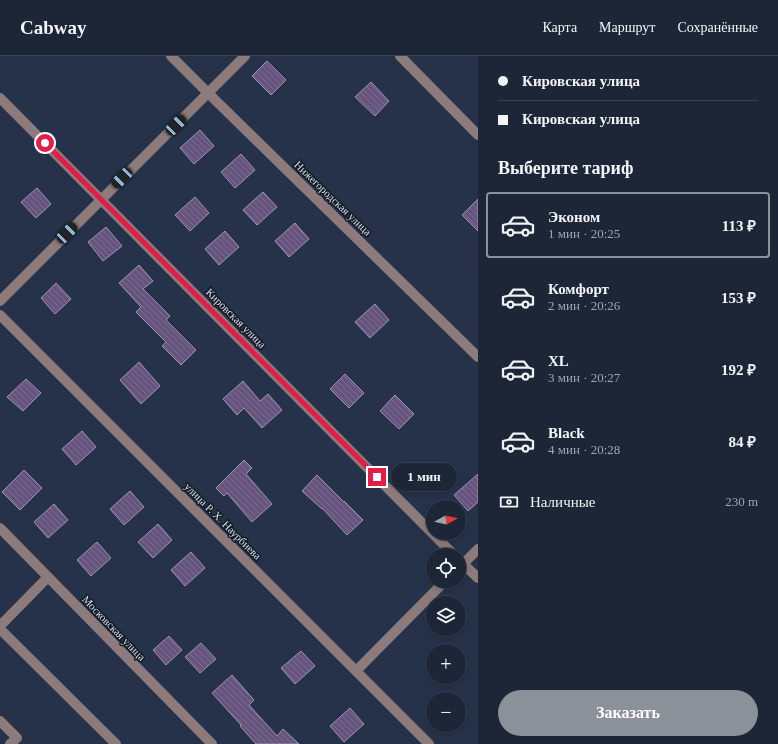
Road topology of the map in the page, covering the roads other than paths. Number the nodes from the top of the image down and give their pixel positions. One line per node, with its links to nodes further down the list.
1 (171, 56): 4 (street, Нижегородская улица)
2 (245, 56): 4 (street)
3 (400, 56): 6 (street)
4 (208, 93): 7 (street); 10 (street, Нижегородская улица)
5 (0, 98): 7 (street, Кировская улица)
6 (478, 135)
7 (101, 200): 8 (street); 12 (street, Кировская улица)
8 (0, 301)
9 (0, 315): 20 (street, улица Р. Х. Наурбиева)
10 (478, 357)
11 (0, 528): 16 (street, Московская улица)
12 (447, 548)
13 (478, 549): 14 (street)
14 (466, 559)
15 (466, 569): 17 (street)
16 (48, 577): 19 (street); 24 (street, Московская улица)
17 (478, 578)
18 (439, 588): 20 (street)
19 (1, 625): 23 (street)
20 (356, 671): 25 (street, улица Р. Х. Наурбиева)
21 (0, 721): 22 (street)
22 (10, 744)
23 (116, 744)
24 (212, 744)
25 (429, 744)

